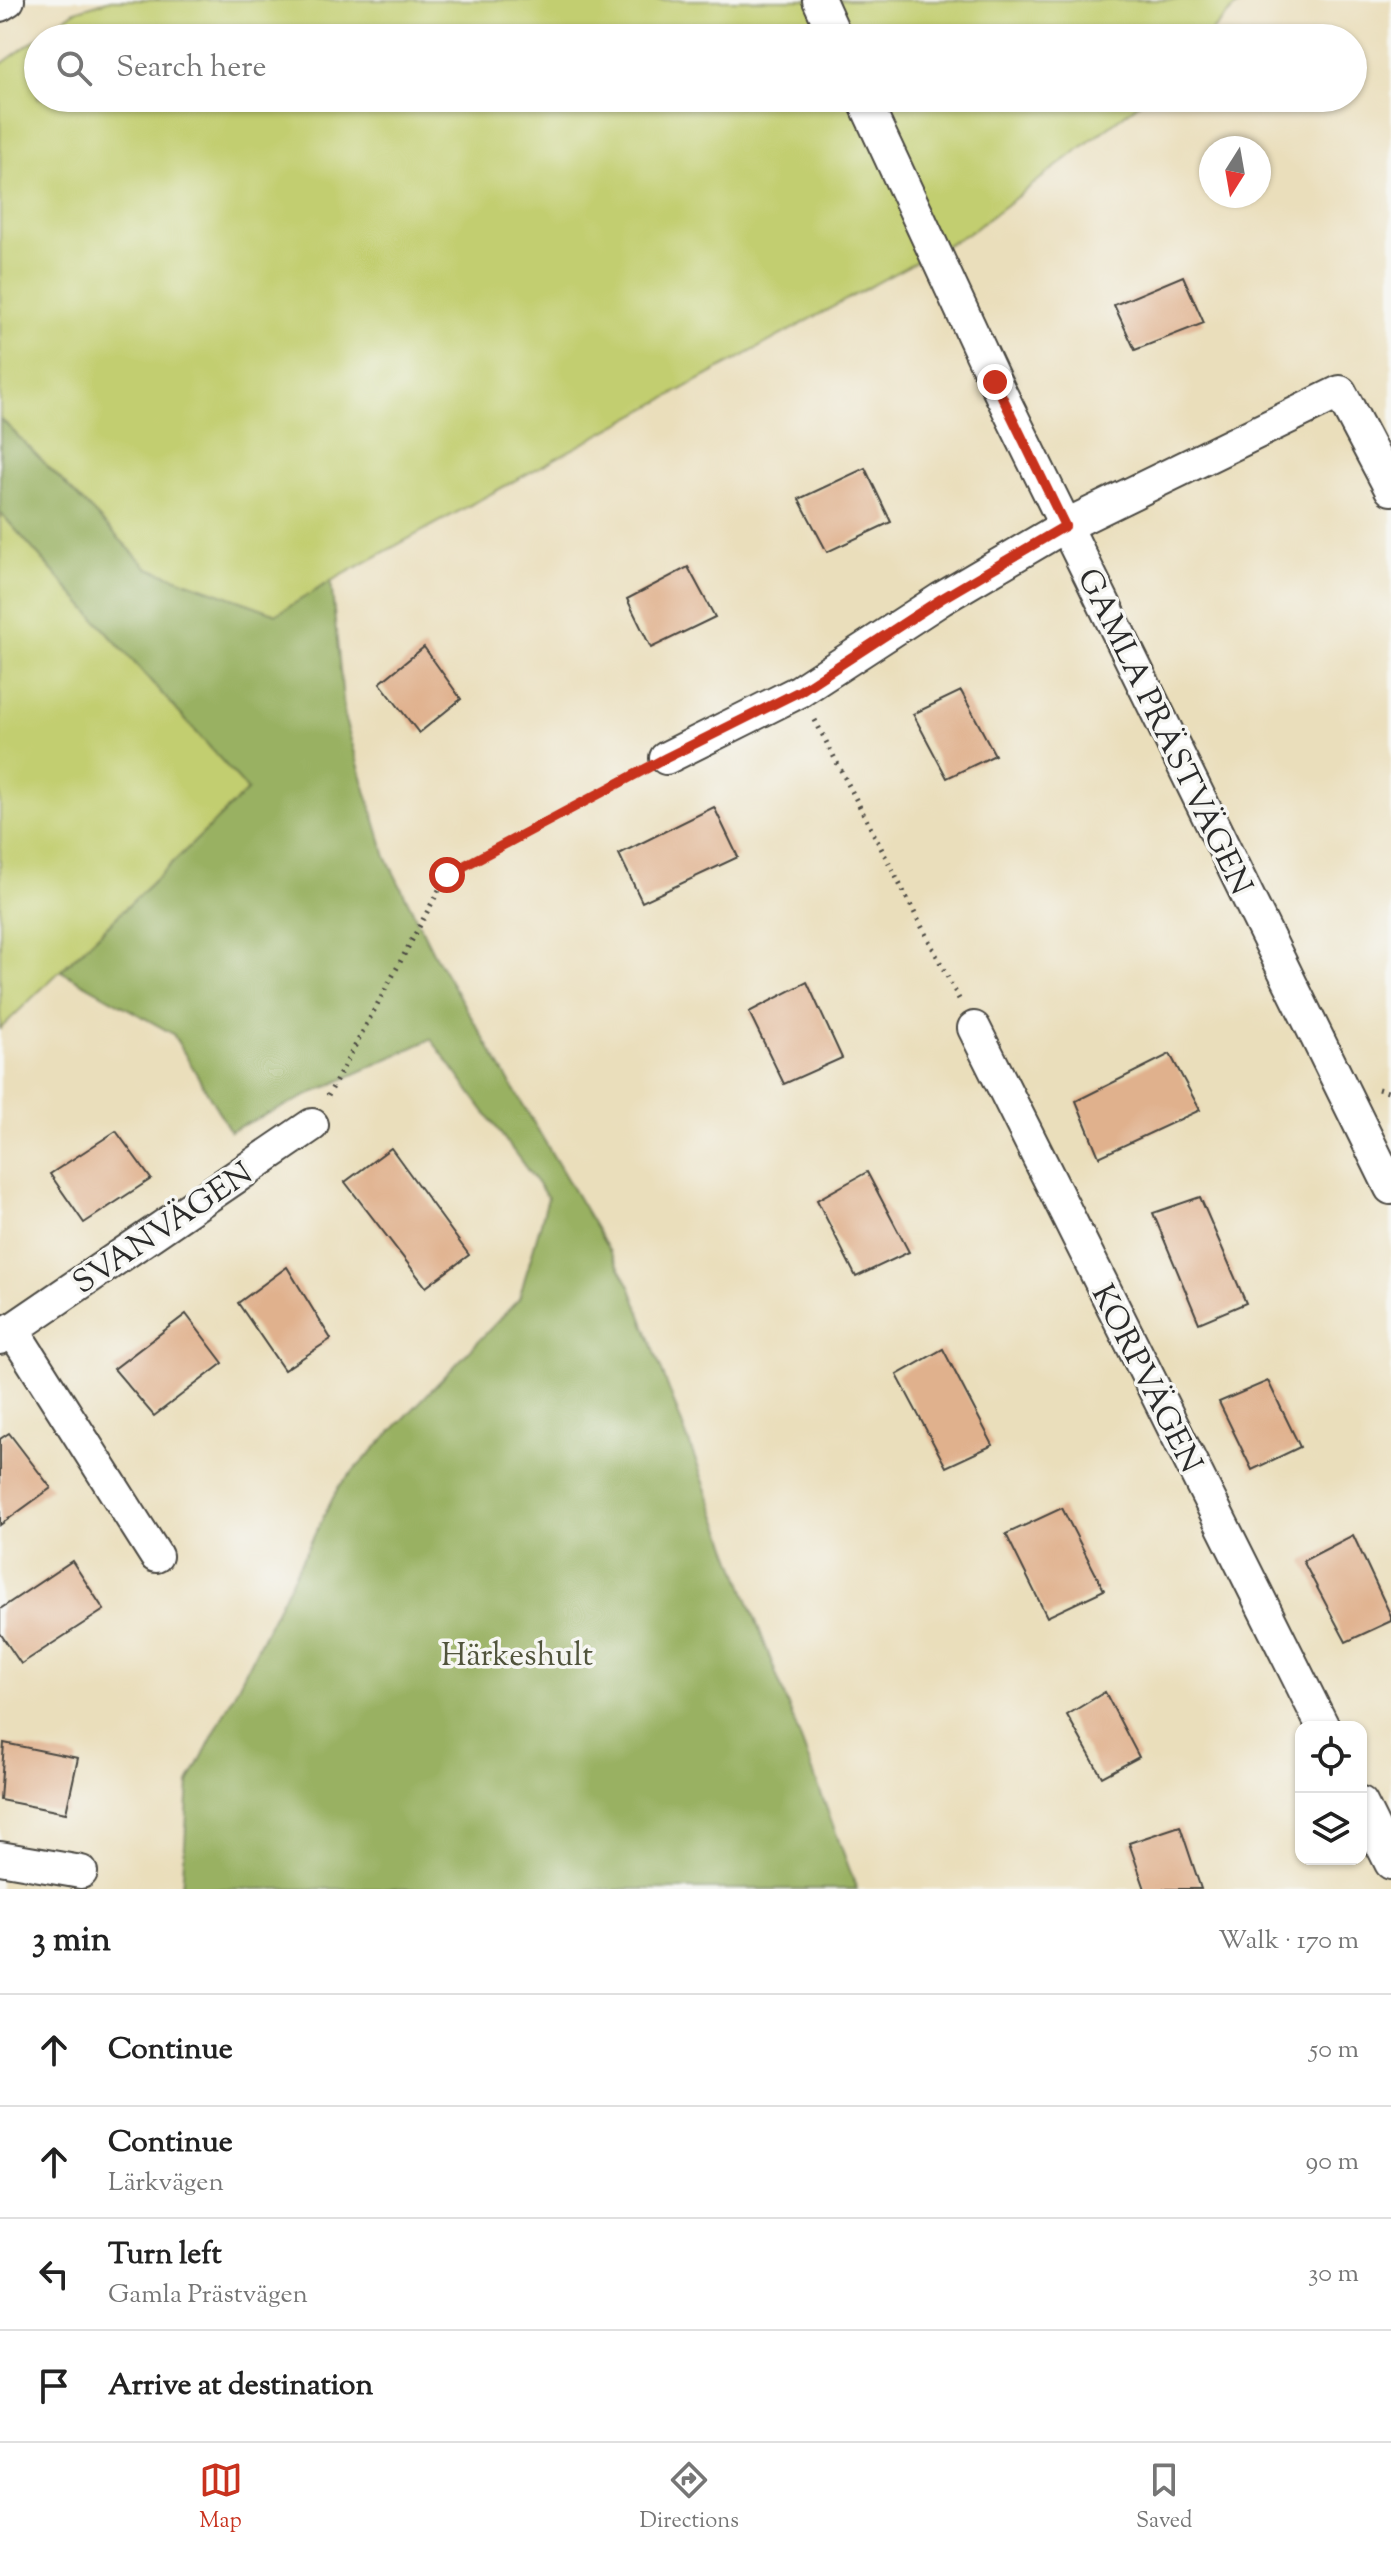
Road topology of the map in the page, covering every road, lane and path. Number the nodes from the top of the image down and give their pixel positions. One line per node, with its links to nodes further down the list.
1 (8, 0): 3 (street)
2 (819, 0): 4 (street)
3 (0, 5)
4 (830, 24)
5 (870, 112): 7 (street, GAMLA PRÄSTVÄGEN)
6 (1391, 489): 7 (street)
7 (1065, 526): 8 (street); 12 (street, GAMLA PRÄSTVÄGEN)
8 (800, 691): 9 (street); 10 (path)
9 (666, 758): 11 (path)
10 (974, 1028): 15 (street, KORPVÄGEN)
11 (312, 1125): 13 (street, SVANVÄGEN)
12 (1391, 1188)
13 (6, 1333): 14 (street, SVANVÄGEN)
14 (156, 1556)
15 (1320, 1721)
16 (1367, 1815): 18 (street)
17 (0, 1858): 19 (street)
18 (1391, 1863)
19 (81, 1872)

